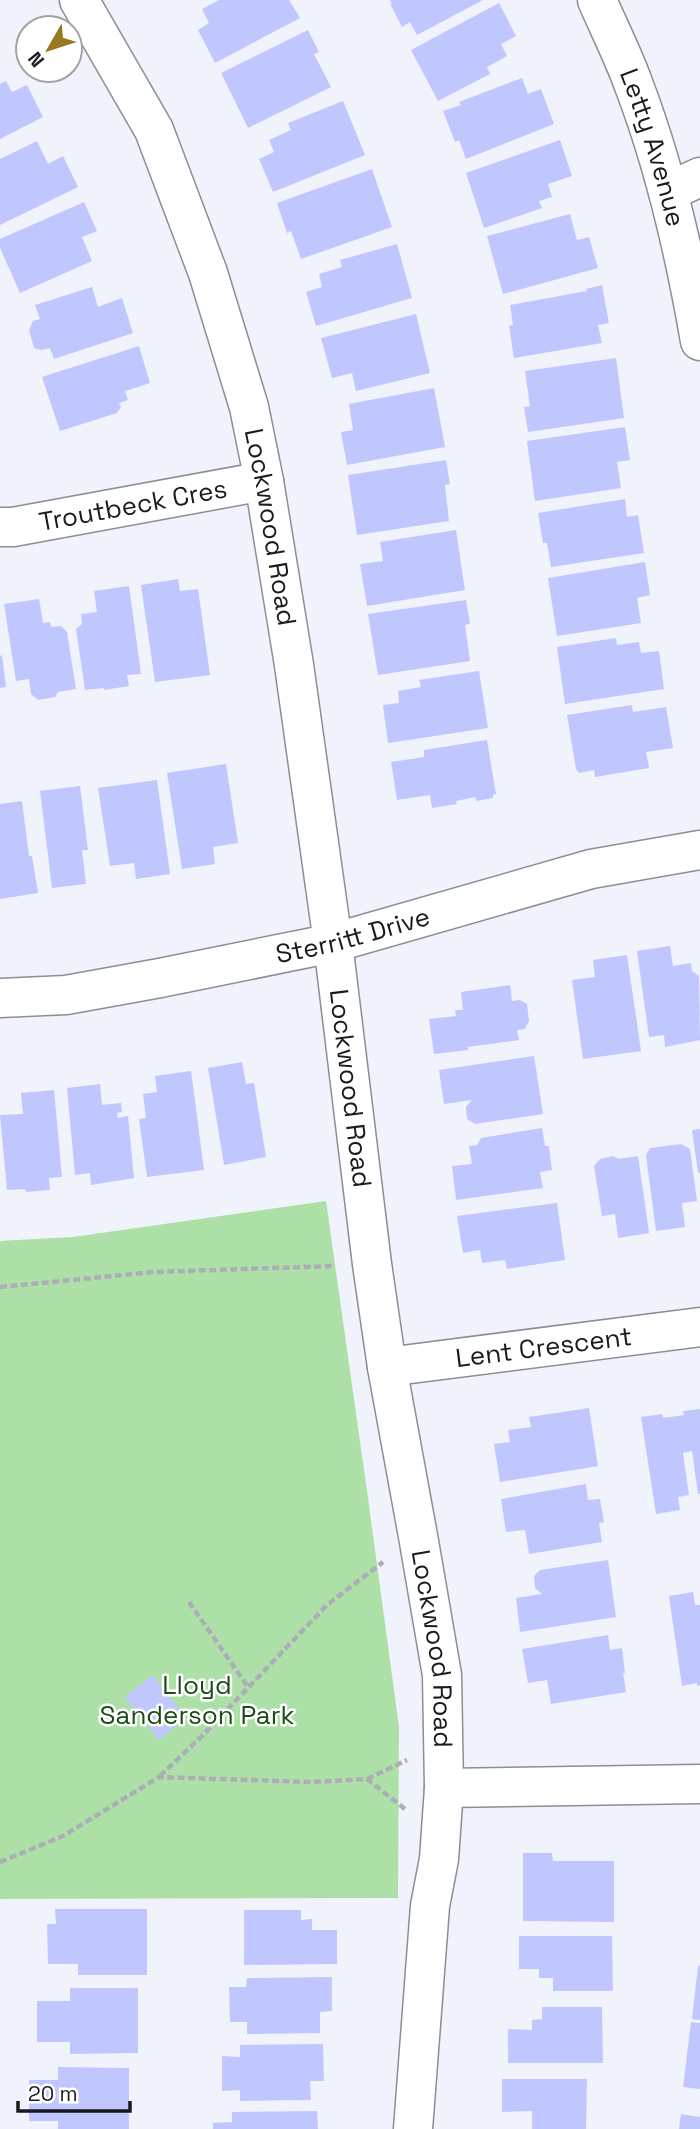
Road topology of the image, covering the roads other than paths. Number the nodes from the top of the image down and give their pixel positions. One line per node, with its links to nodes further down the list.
1 (79, 0): 5 (street, Lockwood Road)
2 (597, 0): 3 (street, Letty Avenue)
3 (684, 184): 4 (street, Letty Avenue)
4 (700, 341)
5 (264, 481): 6 (street, Troutbeck Cres); 8 (street, Lockwood Road)
6 (0, 527)
7 (700, 850): 8 (street, Sterritt Drive)
8 (333, 943): 9 (street, Sterritt Drive); 11 (street, Lockwood Road)
9 (0, 998)
10 (700, 1327): 11 (street, Lent Crescent)
11 (387, 1367): 13 (street, Lockwood Road)
12 (700, 1784): 13 (street)
13 (444, 1788): 14 (street, Lockwood Road)
14 (413, 2129)

